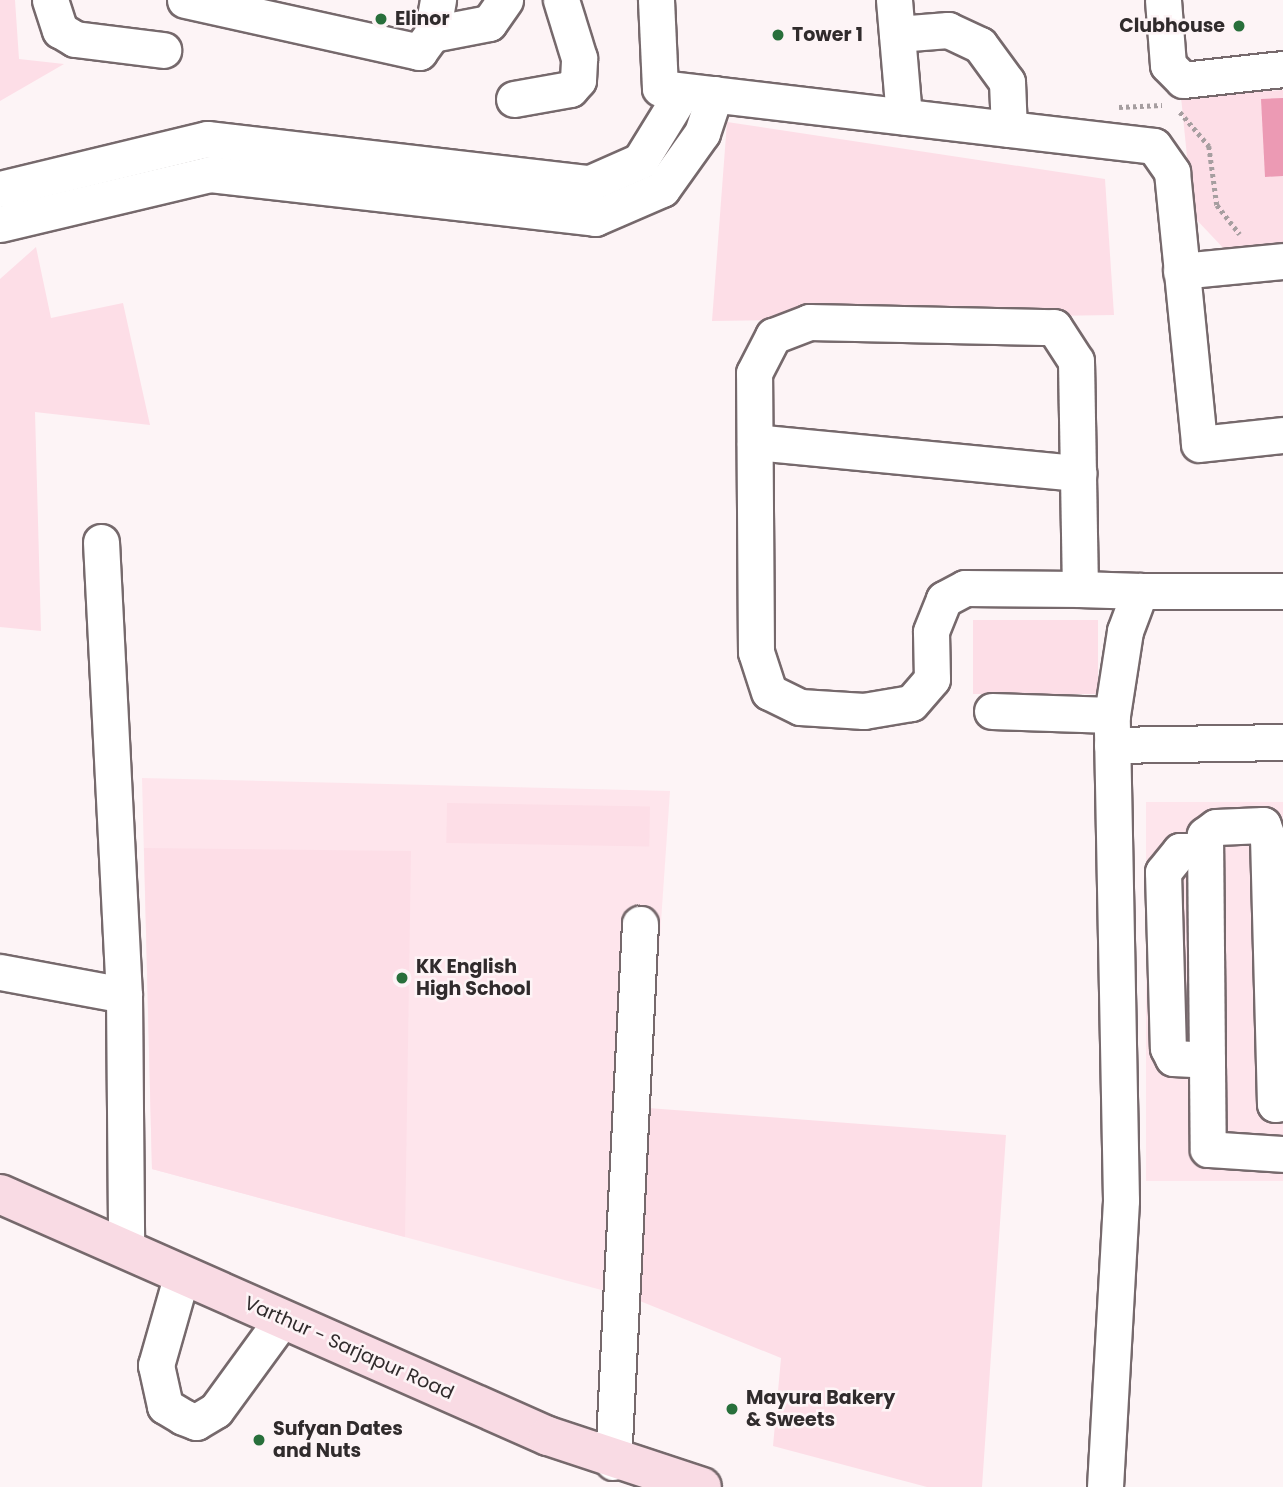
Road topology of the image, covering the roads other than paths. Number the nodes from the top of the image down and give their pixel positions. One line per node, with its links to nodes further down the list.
1 (50, 0): 12 (street)
2 (185, 0): 9 (street)
3 (438, 0): 10 (street)
4 (505, 0): 10 (street)
5 (561, 0): 15 (street)
6 (656, 0): 14 (street)
7 (894, 0): 11 (street)
8 (1163, 0): 13 (street)
9 (242, 6): 10 (street)
10 (432, 34)
11 (897, 34): 16 (street); 17 (street)
12 (163, 50)
13 (1283, 69)
14 (699, 93): 16 (street); 18 (street); 20 (street)
15 (514, 99)
16 (904, 117): 17 (street)
17 (1009, 129): 23 (street)
18 (531, 176): 19 (street); 20 (street)
19 (0, 189)
20 (528, 210): 21 (street)
21 (0, 224)
22 (1283, 261): 23 (street)
23 (1181, 271): 24 (street)
24 (1283, 435)
25 (755, 442): 26 (street); 26 (street); 28 (street)
26 (1079, 473): 28 (street)
27 (102, 542): 36 (street)
28 (1080, 589): 29 (street)
29 (1140, 591): 30 (street); 32 (street)
30 (1283, 591)
31 (992, 711): 32 (street)
32 (1112, 730): 33 (street); 46 (street)
33 (1283, 742)
34 (640, 924): 43 (street)
35 (0, 972): 36 (street)
36 (124, 995): 40 (street)
37 (1279, 1103): 38 (street); 38 (street)
38 (1279, 1154)
39 (0, 1194): 40 (main road, Varthur - Sarjapur Road)
40 (126, 1249): 41 (main road, Varthur - Sarjapur Road)
41 (182, 1274): 42 (main road, Varthur - Sarjapur Road); 42 (street)
42 (283, 1318): 43 (main road, Varthur - Sarjapur Road)
43 (613, 1462): 44 (main road, Varthur - Sarjapur Road)
44 (659, 1482): 45 (main road, Varthur - Sarjapur Road)
45 (702, 1487)
46 (1105, 1487)

